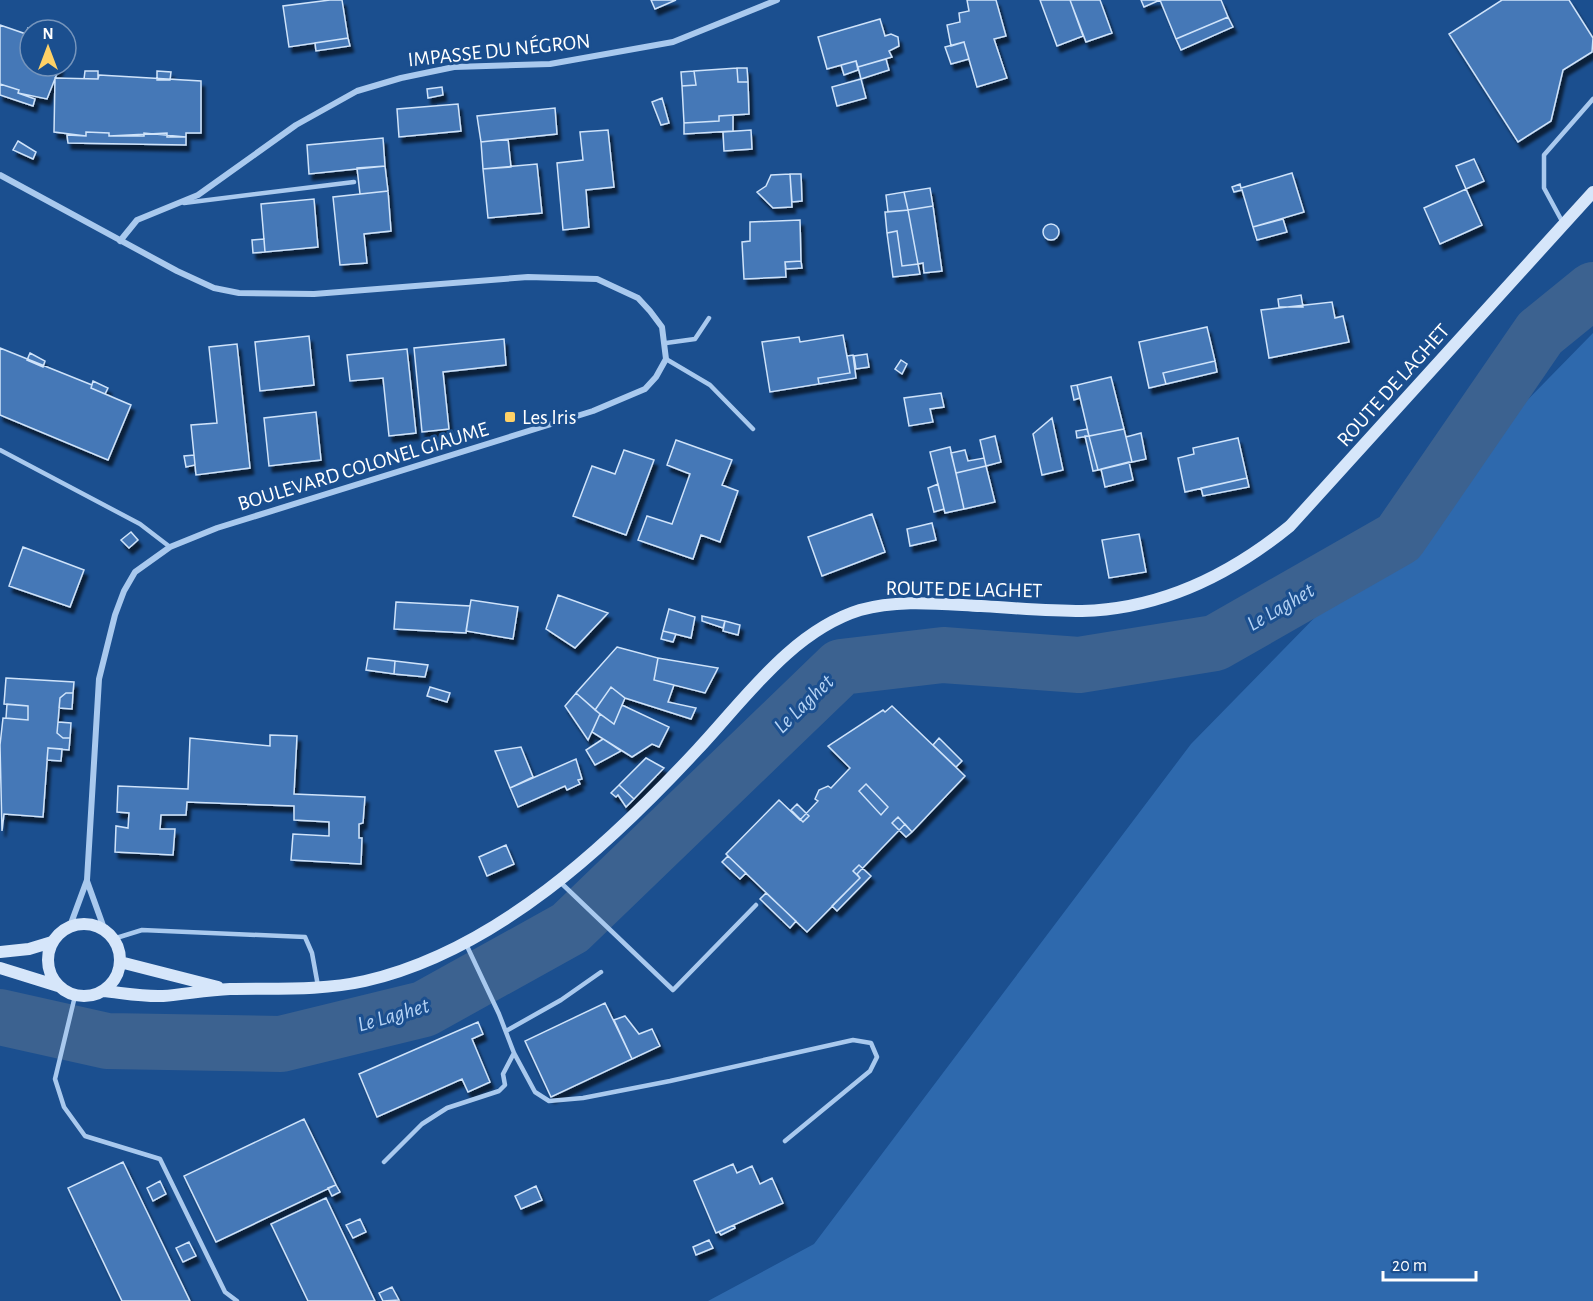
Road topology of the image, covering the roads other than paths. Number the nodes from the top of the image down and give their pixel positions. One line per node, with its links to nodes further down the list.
1 (777, 0): 6 (street, IMPASSE DU NÉGRON)
2 (1593, 99): 7 (lane)
3 (0, 175): 8 (street)
4 (354, 182): 6 (lane)
5 (1593, 192): 7 (main road, ROUTE DE LAGHET)
6 (179, 203): 8 (street, IMPASSE DU NÉGRON)
7 (1563, 224): 16 (main road, ROUTE DE LAGHET)
8 (120, 241): 10 (street)
9 (710, 318): 10 (lane)
10 (666, 343): 11 (street)
11 (666, 359): 12 (lane); 14 (street, BOULEVARD COLONEL GIAUME)
12 (753, 429)
13 (0, 450): 14 (lane)
14 (170, 547): 15 (street, BOULEVARD COLONEL GIAUME)
15 (87, 880): 18 (street, BOULEVARD COLONEL GIAUME); 19 (street, BOULEVARD COLONEL GIAUME)
16 (558, 880): 17 (lane); 21 (main road, ROUTE DE LAGHET)
17 (756, 905)
18 (70, 927): 19 (main road); 20 (main road)
19 (109, 935): 23 (main road); 28 (lane)
20 (52, 942): 22 (main road); 26 (main road)
21 (465, 942): 28 (main road, ROUTE DE LAGHET); 31 (lane)
22 (0, 952)
23 (120, 962): 27 (main road, ROUTE DE LAGHET); 29 (main road)
24 (0, 968): 26 (main road)
25 (601, 972): 31 (lane)
26 (58, 986): 30 (main road)
27 (226, 989): 28 (main road, ROUTE DE LAGHET); 29 (main road, ROUTE DE LAGHET)
28 (318, 989)
29 (103, 991): 30 (main road)
30 (75, 996): 35 (lane)
31 (506, 1031): 32 (lane)
32 (514, 1053): 33 (lane); 34 (lane)
33 (785, 1140)
34 (384, 1162)
35 (237, 1301)

